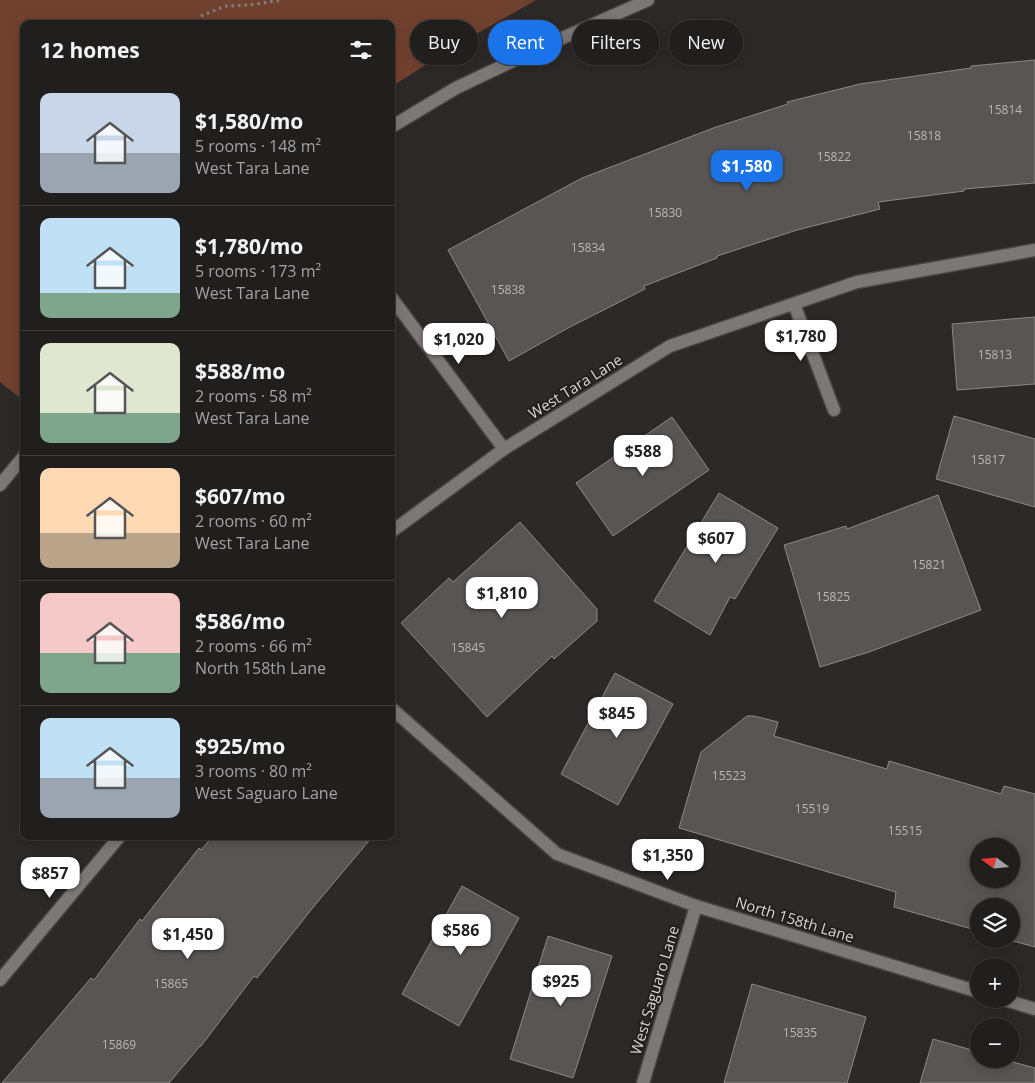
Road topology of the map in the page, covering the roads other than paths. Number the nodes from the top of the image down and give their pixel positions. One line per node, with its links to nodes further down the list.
1 (648, 0): 2 (street)
2 (395, 125)
3 (1035, 250): 5 (street, West Tara Lane)
4 (395, 302): 7 (street)
5 (794, 304): 6 (street); 7 (street, West Tara Lane)
6 (834, 410)
7 (504, 449): 10 (street, West Tara Lane)
8 (20, 461): 9 (street)
9 (0, 484)
10 (395, 529)
11 (395, 712): 13 (street, North 158th Lane)
12 (117, 840): 14 (street)
13 (696, 906): 15 (street, North 158th Lane); 18 (street, West Saguaro Lane)
14 (0, 980)
15 (970, 989)
16 (1020, 1004): 17 (street)
17 (1035, 1009)
18 (643, 1083)

